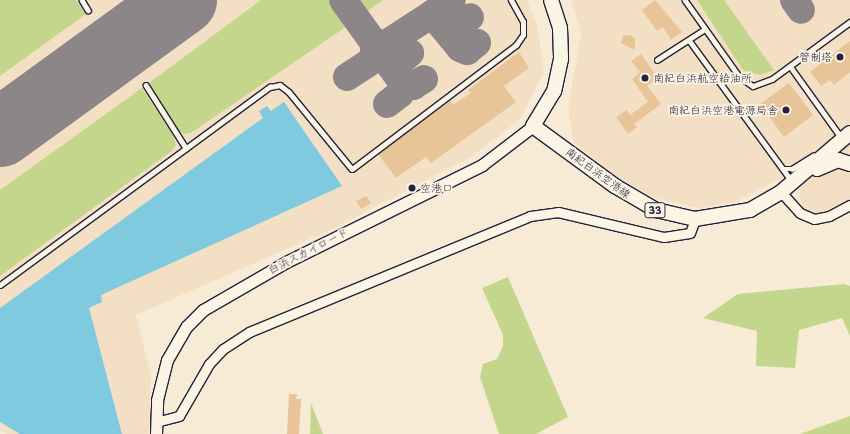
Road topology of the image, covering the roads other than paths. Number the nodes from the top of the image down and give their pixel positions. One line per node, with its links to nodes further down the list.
1 (82, 0): 5 (lane)
2 (511, 0): 14 (lane)
3 (551, 0): 12 (main road)
4 (685, 0): 7 (lane)
5 (88, 10)
6 (850, 22): 10 (lane)
7 (705, 29): 8 (lane); 10 (lane)
8 (689, 40): 9 (lane); 16 (lane)
9 (657, 60)
10 (790, 66): 13 (lane)
11 (146, 85): 14 (lane)
12 (533, 126): 20 (main road, 南紀白浜空港線 / 33); 22 (street, 白浜スカイロード)
13 (847, 140): 16 (lane); 17 (main road, 南紀白浜空港線 / 33)
14 (186, 148): 21 (lane)
15 (850, 164): 17 (main road, 南紀白浜空港線 / 33)
16 (783, 169): 17 (lane)
17 (792, 182): 18 (main road, 南紀白浜空港線 / 33)
18 (781, 192): 19 (street); 20 (main road, 南紀白浜空港線 / 33)
19 (850, 205)
20 (695, 219): 22 (street)
21 (0, 285)
22 (156, 422): 23 (street, 白浜スカイロード)
23 (156, 434)

